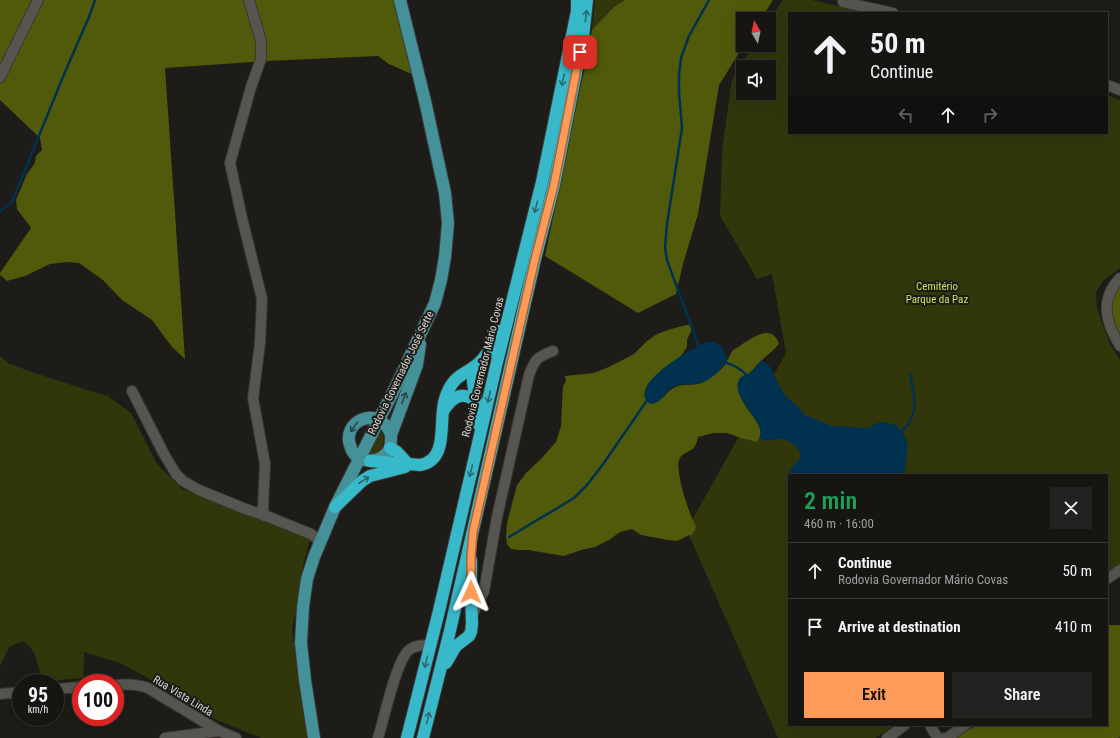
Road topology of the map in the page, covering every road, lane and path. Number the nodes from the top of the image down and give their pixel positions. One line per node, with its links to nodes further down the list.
1 (38, 0): 8 (street)
2 (249, 0): 28 (street)
3 (400, 0): 13 (main road, Rodovia Governador José Sette)
4 (577, 0): 12 (highway, Rodovia Governador Mário Covas, one-way to 12)
5 (587, 0): 26 (highway, one-way to 5)
6 (842, 2): 7 (street)
7 (888, 12)
8 (0, 77)
9 (1108, 85): 10 (street)
10 (1120, 90)
11 (1120, 278): 14 (street)
12 (509, 314): 16 (highway, Rodovia Governador Mário Covas); 17 (highway)
13 (421, 333): 21 (main road, Rodovia Governador José Sette); 23 (main road, one-way to 13)
14 (1120, 346)
15 (553, 352): 33 (street)
16 (497, 362): 17 (highway); 22 (highway, Rodovia Governador Mário Covas, one-way to 22); 26 (highway)
17 (476, 366): 19 (highway); 20 (highway)
18 (132, 391): 28 (street)
19 (476, 402): 20 (highway); 22 (highway)
20 (442, 412): 25 (highway)
21 (373, 419): 23 (main road); 24 (main road, Rodovia Governador José Sette); 24 (main road, one-way to 24)
22 (480, 433): 35 (highway, Rodovia Governador Mário Covas, one-way to 35)
23 (391, 441): 24 (main road); 25 (highway)
24 (361, 457): 25 (highway); 27 (main road)
25 (412, 464): 27 (highway, one-way to 25)
26 (487, 469): 29 (highway)
27 (335, 507): 30 (main road)
28 (264, 516): 30 (street)
29 (473, 532): 34 (highway); 37 (highway)
30 (320, 541): 50 (main road)
31 (1120, 570): 32 (street)
32 (1108, 578)
33 (484, 591): 34 (street); 36 (street)
34 (471, 592): 36 (highway)
35 (439, 611): 37 (highway); 39 (highway, Rodovia Governador Mário Covas)
36 (472, 616): 38 (highway)
37 (449, 635): 38 (highway); 43 (highway)
38 (463, 640): 43 (highway)
39 (430, 645): 51 (street); 52 (highway, Rodovia Governador Mário Covas, one-way to 52)
40 (124, 684): 47 (street, Rua Vista Linda)
41 (12, 693): 42 (street)
42 (0, 694)
43 (433, 698): 53 (highway, one-way to 43)
44 (904, 726): 54 (street)
45 (931, 726): 55 (street)
46 (964, 726): 56 (street)
47 (218, 731): 48 (street); 49 (street, Rua Vista Linda)
48 (165, 738)
49 (236, 738)
50 (314, 738)
51 (378, 738)
52 (406, 738)
53 (423, 738)
54 (887, 738)
55 (939, 738)
56 (945, 738)

